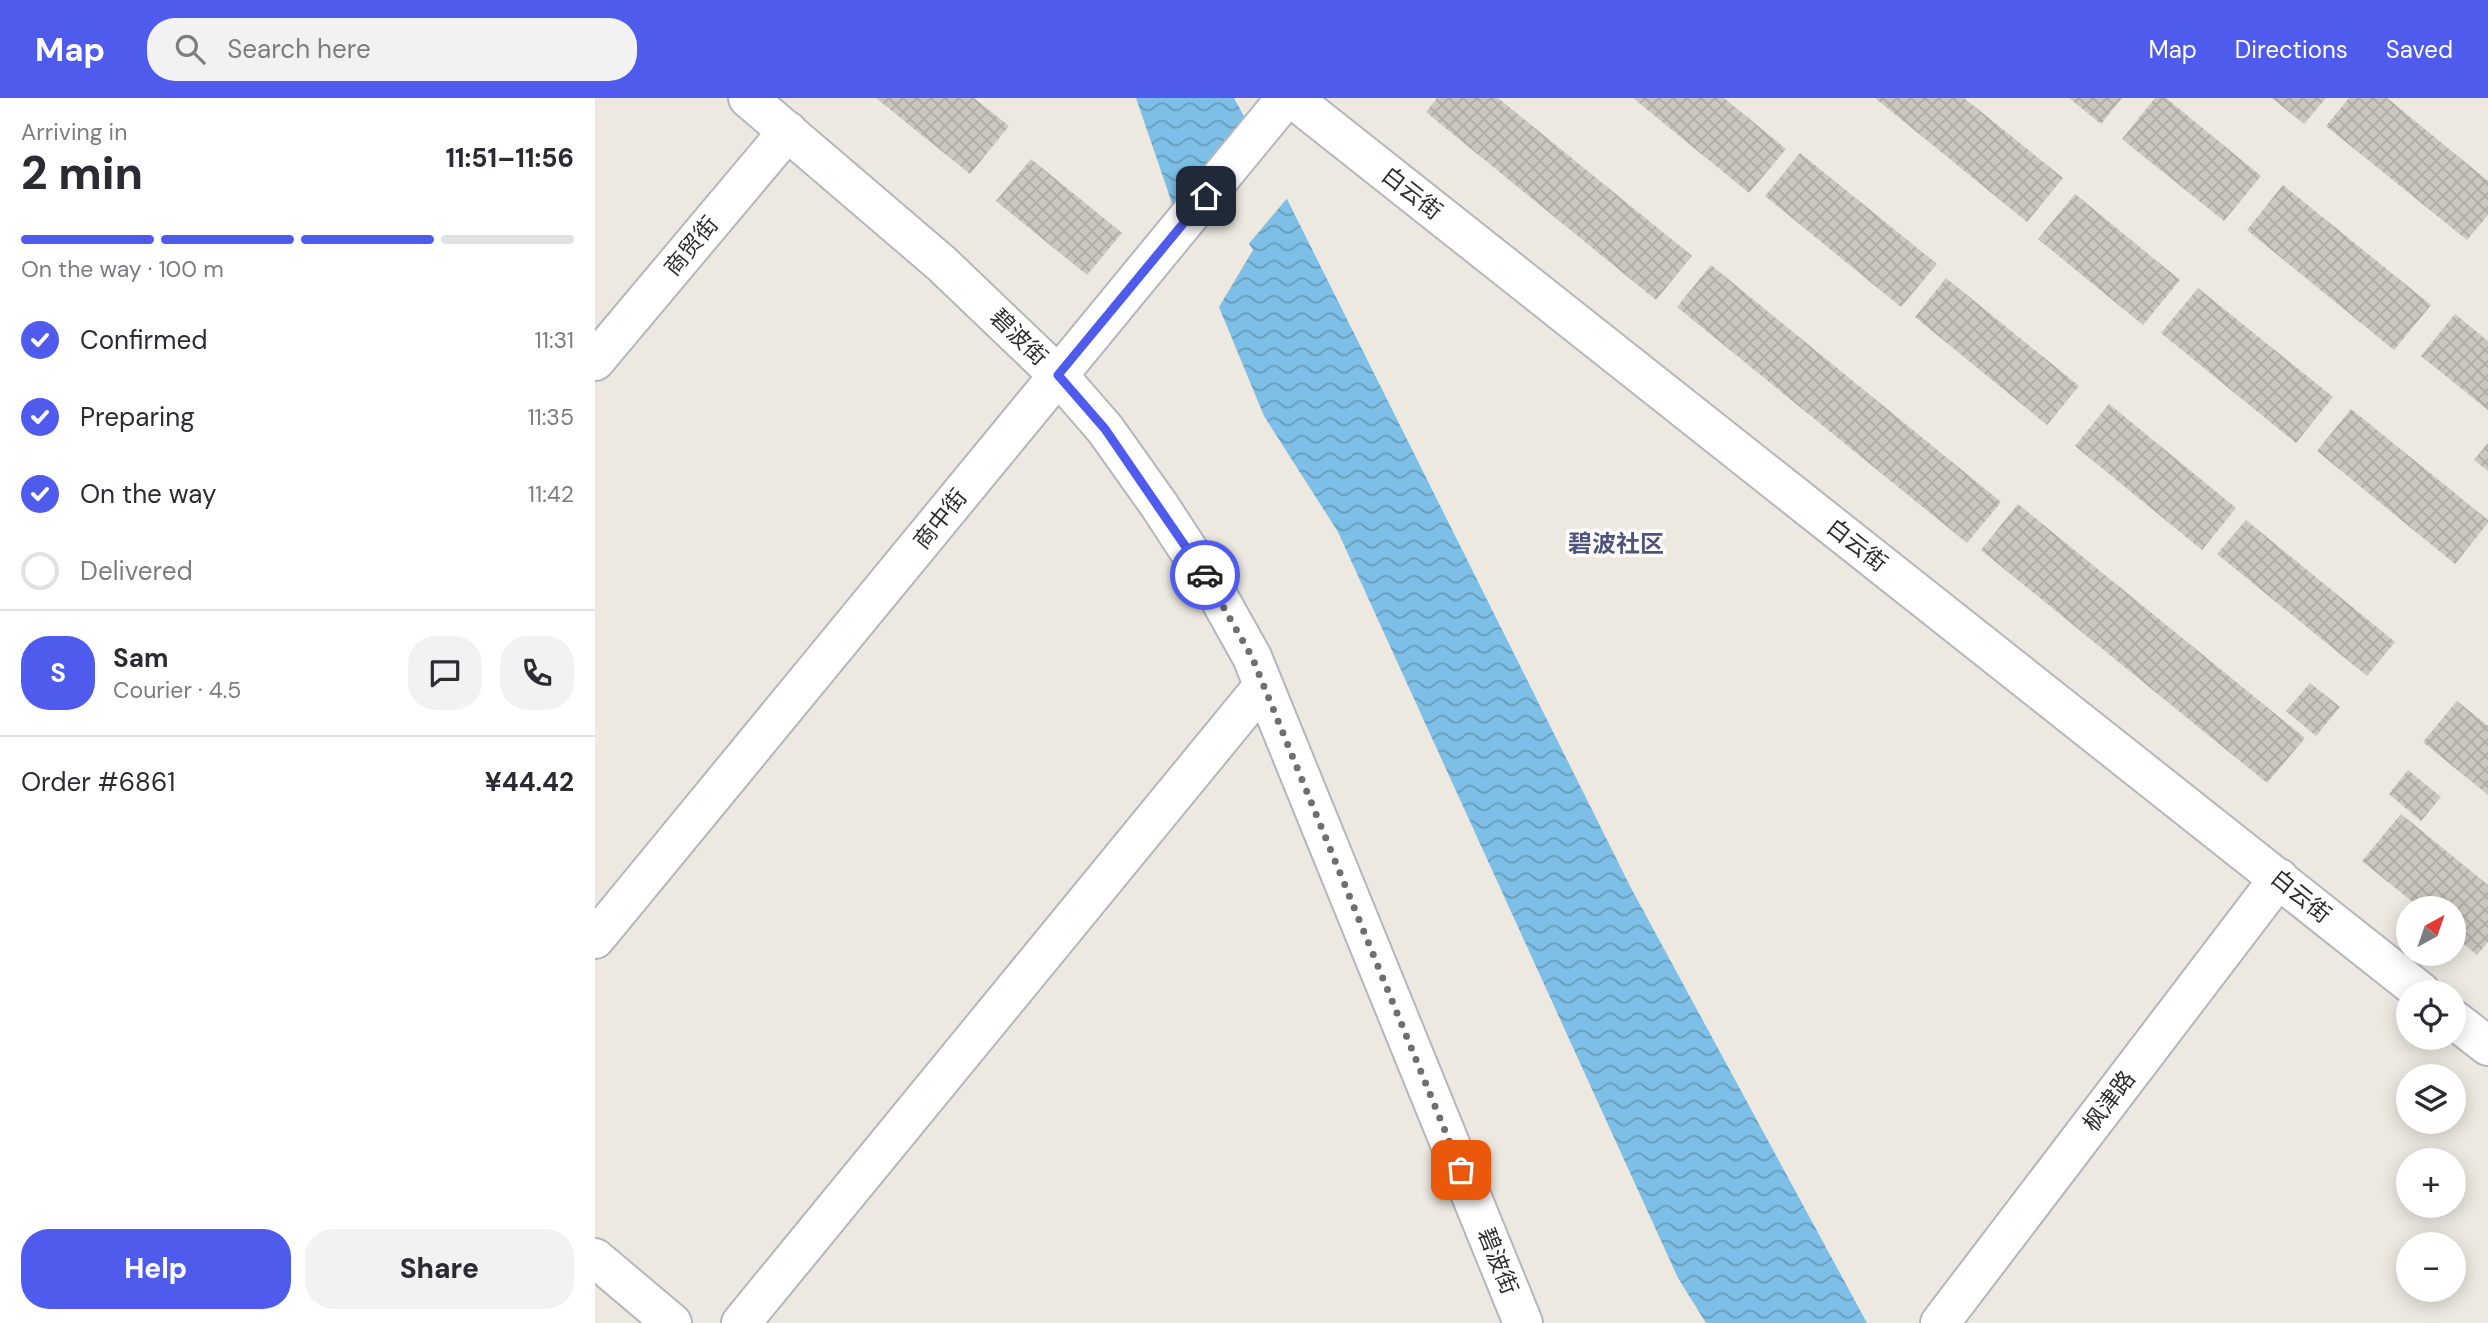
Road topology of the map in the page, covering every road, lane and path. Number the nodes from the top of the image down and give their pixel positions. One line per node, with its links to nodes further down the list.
1 (748, 98): 3 (street, 碧波街)
2 (1282, 105): 5 (street, 商中街); 7 (street, 白云街)
3 (787, 131): 4 (street, 商贸街); 5 (street, 碧波街)
4 (595, 362)
5 (1058, 375): 6 (street, 碧波街); 8 (street, 商中街)
6 (1263, 686): 14 (street); 15 (street, 碧波街)
7 (2279, 878): 9 (street, 白云街); 16 (street, 枫津路)
8 (595, 939)
9 (2406, 980)
10 (2466, 1028): 11 (street)
11 (2488, 1046)
12 (595, 1258): 13 (street)
13 (672, 1323)
14 (741, 1323)
15 (1523, 1323)
16 (1940, 1323)

